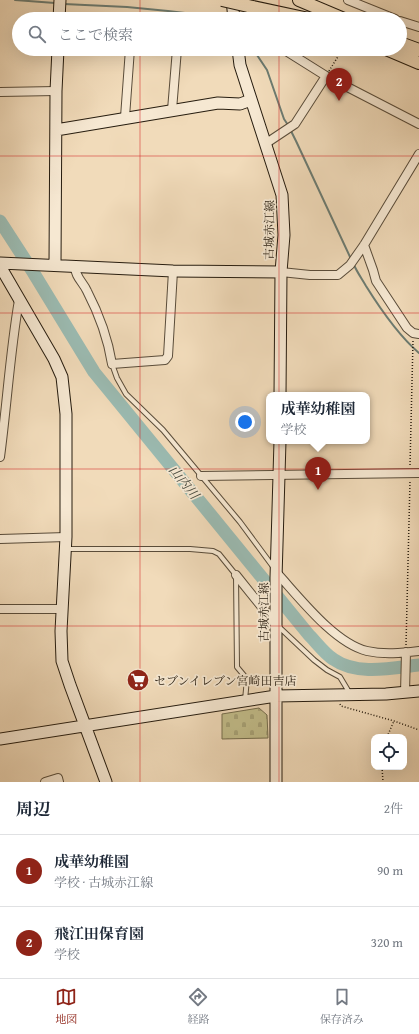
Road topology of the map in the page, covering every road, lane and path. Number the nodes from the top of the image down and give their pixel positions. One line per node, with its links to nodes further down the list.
1 (60, 0): 6 (street)
2 (222, 0): 8 (main road, bridge)
3 (232, 0): 7 (street)
4 (299, 0): 9 (main road)
5 (348, 0): 10 (street)
6 (59, 12)
7 (233, 12)
8 (276, 12)
9 (327, 12)
10 (378, 12)
11 (407, 23): 12 (street)
12 (419, 27)
13 (407, 49): 14 (main road)
14 (419, 50)
15 (58, 56): 24 (street)
16 (129, 56): 28 (street)
17 (176, 56): 27 (street)
18 (239, 56): 26 (street, 古城赤江線)
19 (294, 56): 23 (street)
20 (338, 56): 23 (path)
21 (407, 56): 22 (main road)
22 (419, 63)
23 (326, 76): 29 (street); 31 (street)
24 (56, 91): 25 (street); 30 (street)
25 (0, 92)
26 (251, 100): 27 (street); 31 (street, 古城赤江線)
27 (172, 110): 28 (street)
28 (125, 117): 30 (street)
29 (419, 124)
30 (56, 130): 35 (street)
31 (265, 144): 38 (street, 古城赤江線)
32 (419, 154): 33 (street)
33 (364, 245): 38 (street); 40 (street)
34 (2, 265): 35 (street); 39 (street)
35 (55, 265): 36 (street)
36 (75, 266): 37 (street); 41 (street)
37 (173, 271): 38 (street); 41 (street)
38 (281, 272): 42 (street, 古城赤江線)
39 (19, 300): 44 (street); 49 (street)
40 (416, 333): 45 (path)
41 (112, 364): 48 (lane)
42 (280, 392)
43 (280, 444): 47 (street, 古城赤江線)
44 (0, 457)
45 (410, 473): 46 (street); 47 (street); 58 (path)
46 (419, 473)
47 (280, 475): 48 (street); 53 (street, 古城赤江線)
48 (201, 476): 53 (lane)
49 (66, 536): 50 (street); 51 (street)
50 (0, 539)
51 (66, 549): 52 (lane); 55 (street)
52 (236, 575): 56 (street); 64 (lane)
53 (276, 575): 56 (street, 古城赤江線); 58 (street)
54 (0, 609): 55 (street)
55 (63, 609): 66 (street)
56 (277, 623): 62 (lane); 63 (street, 古城赤江線)
57 (419, 651): 58 (street)
58 (406, 652): 60 (street)
59 (419, 691): 60 (street)
60 (405, 693): 62 (street)
61 (335, 695): 62 (street); 63 (street); 65 (path)
62 (351, 695)
63 (276, 696): 64 (street); 74 (street, 古城赤江線)
64 (245, 700): 66 (street)
65 (394, 721): 67 (path); 68 (path)
66 (86, 726): 69 (street); 73 (street)
67 (419, 730)
68 (388, 734)
69 (0, 739)
70 (382, 770): 75 (path)
71 (45, 782): 72 (street)
72 (59, 782)
73 (106, 782)
74 (276, 782)
75 (383, 782)

